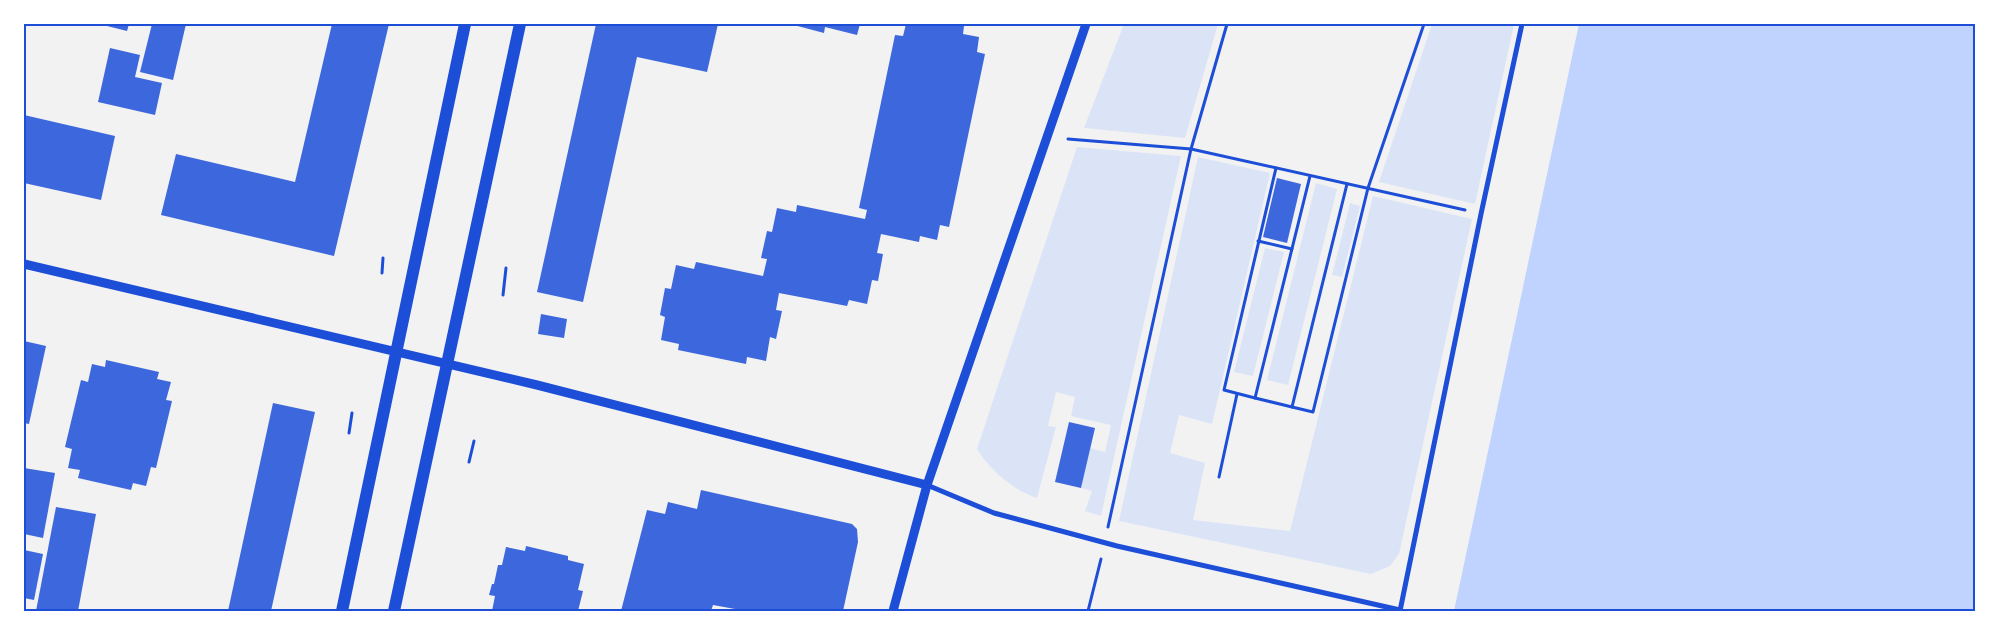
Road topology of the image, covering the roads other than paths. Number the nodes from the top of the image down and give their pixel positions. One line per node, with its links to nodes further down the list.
1 (465, 24): 6 (main road)
2 (520, 24): 7 (main road)
3 (1086, 24): 8 (street)
4 (1522, 24): 9 (street)
5 (24, 264): 6 (street)
6 (398, 352): 7 (street); 10 (main road)
7 (448, 364): 8 (street); 11 (main road)
8 (927, 485): 9 (street); 12 (street)
9 (1400, 610)
10 (342, 611)
11 (394, 611)
12 (893, 611)

